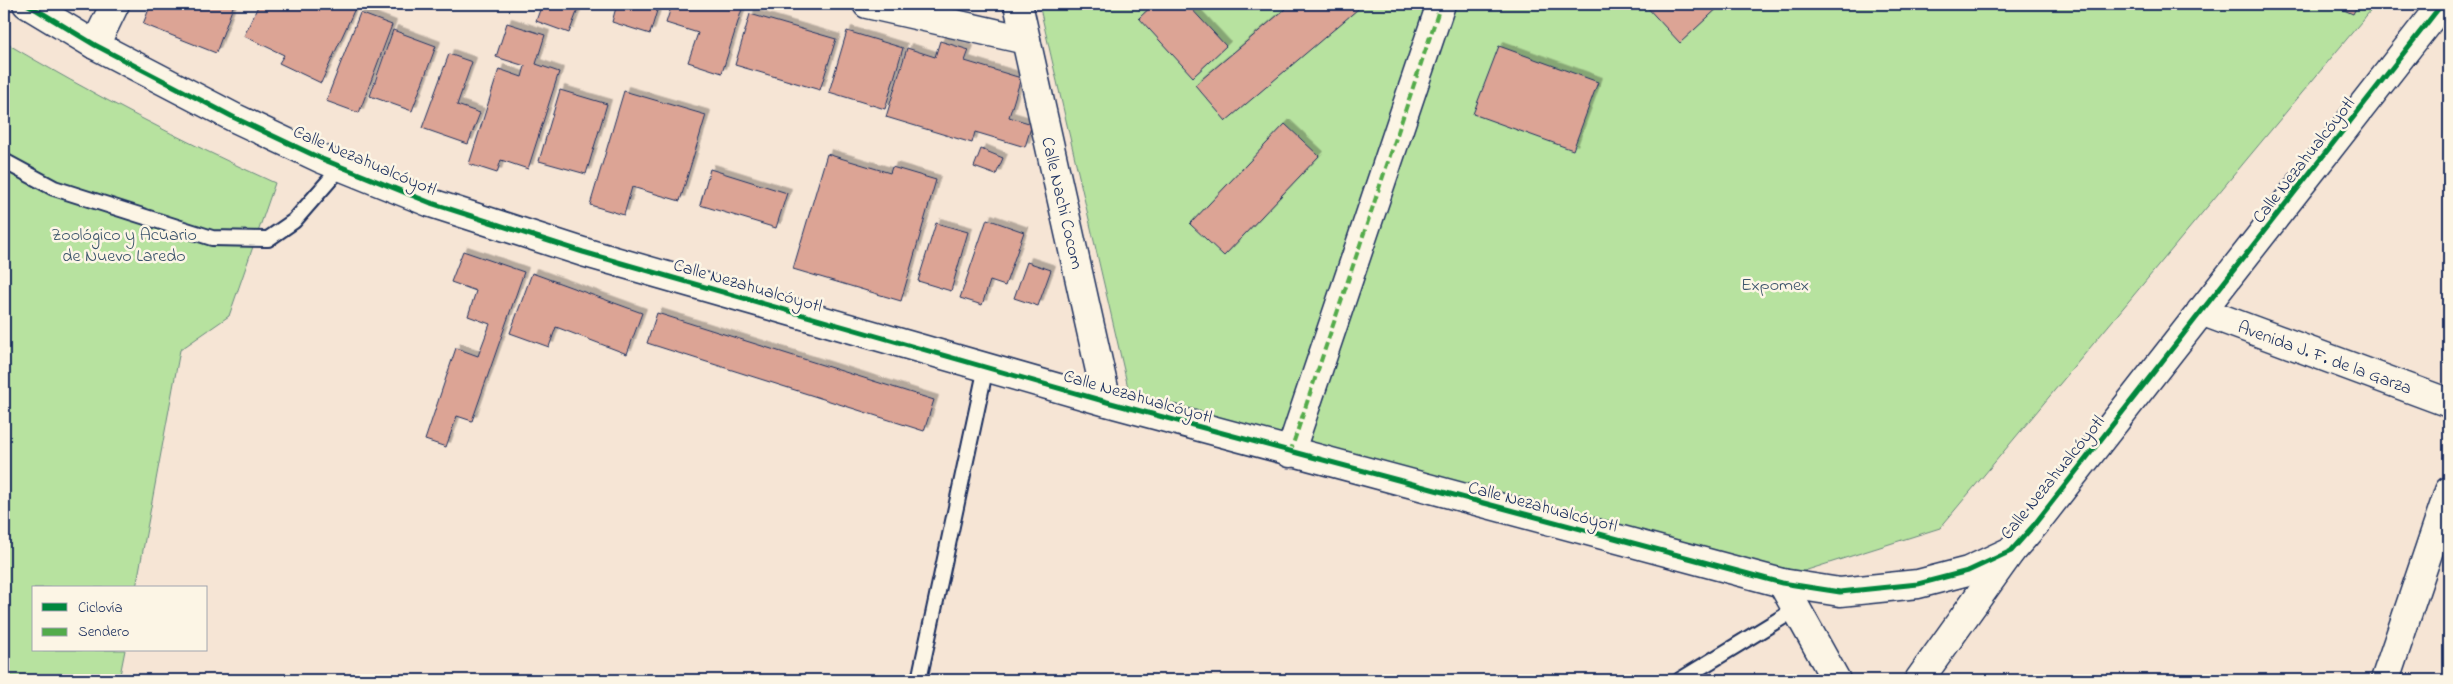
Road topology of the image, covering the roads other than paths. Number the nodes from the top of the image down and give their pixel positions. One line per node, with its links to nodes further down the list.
1 (27, 4): 8 (street, Calle Nezahualcóyotl)
2 (115, 4): 8 (street)
3 (867, 4): 7 (street)
4 (1018, 4): 7 (street, Calle Nachi Cocom)
5 (1442, 4): 15 (street)
6 (2442, 4): 11 (street, Calle Nezahualcóyotl)
7 (1026, 40): 13 (street, Calle Nachi Cocom)
8 (95, 45): 10 (street, Calle Nezahualcóyotl)
9 (4, 161): 10 (lane)
10 (341, 167): 12 (street, Calle Nezahualcóyotl)
11 (2201, 311): 14 (street, Avenida J. F. de la Garza); 17 (street, Calle Nezahualcóyotl)
12 (986, 367): 13 (street, Calle Nezahualcóyotl); 20 (lane)
13 (1107, 402): 15 (street, Calle Nezahualcóyotl)
14 (2449, 403)
15 (1290, 453): 18 (street, Calle Nezahualcóyotl)
16 (2449, 491): 24 (street)
17 (2011, 551): 18 (street, Calle Nezahualcóyotl); 23 (street)
18 (1782, 583): 19 (street)
19 (1796, 609): 21 (lane); 22 (street)
20 (919, 680)
21 (1680, 680)
22 (1836, 680)
23 (1919, 680)
24 (2386, 680)

